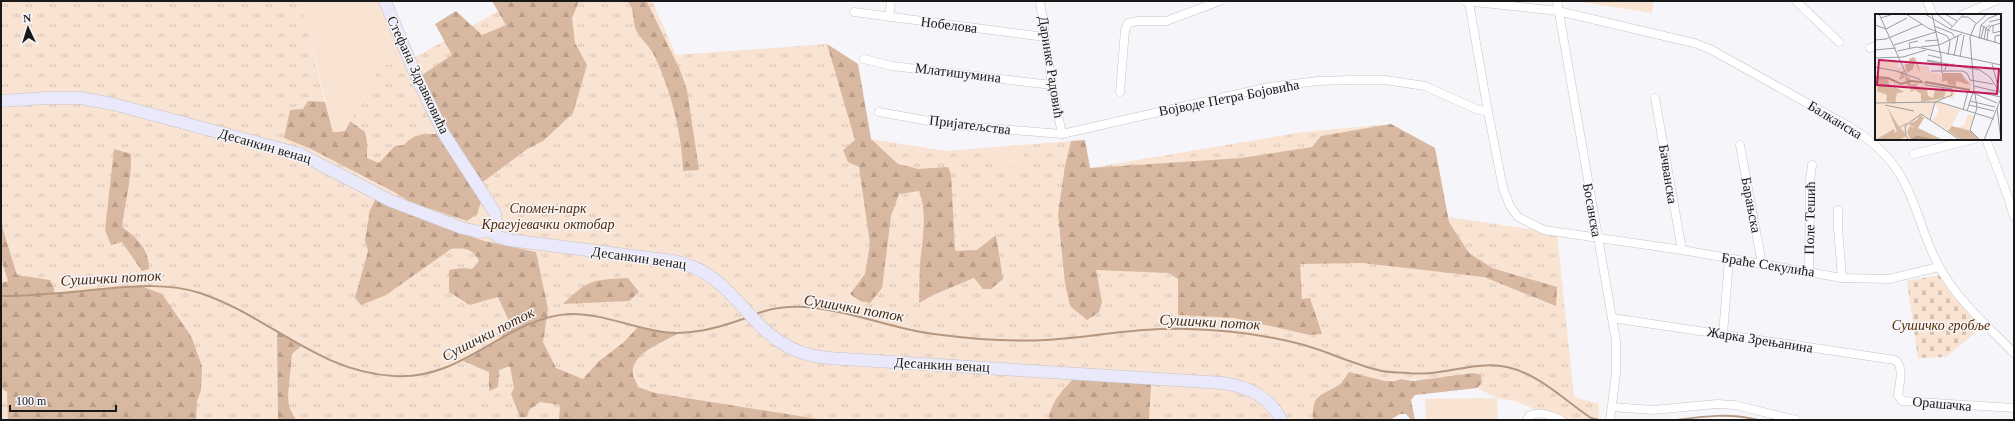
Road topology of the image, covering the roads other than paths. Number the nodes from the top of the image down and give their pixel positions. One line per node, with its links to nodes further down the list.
1 (385, 1): 33 (street, Стефана Здравковића)
2 (891, 1): 15 (street)
3 (1040, 1): 16 (street, Даринке Радовић)
4 (1220, 1): 20 (street)
5 (1467, 1): 10 (street, Балканска); 24 (street)
6 (1557, 1): 11 (street, Босанска)
7 (1796, 1): 17 (street)
8 (1927, 1): 13 (street)
9 (1995, 1): 14 (street)
10 (1515, 4): 11 (street, Балканска)
11 (1558, 10): 34 (street, Босанска); 38 (street, Балканска)
12 (854, 12): 15 (street, Нобелова)
13 (1933, 14)
14 (1964, 14)
15 (889, 17): 16 (street, Нобелова)
16 (1045, 37): 19 (street, Даринке Радовић)
17 (1839, 42)
18 (864, 59): 19 (street, Млатишумина)
19 (1052, 85): 25 (street, Даринке Радовић)
20 (1120, 92)
21 (1655, 98): 35 (street, Бачванска)
22 (1, 101): 33 (street, Десанкин венац)
23 (878, 112): 25 (street, Пријатељства)
24 (1488, 112): 25 (street, Војводе Петра Бојовића); 34 (street)
25 (1062, 134)
26 (1970, 140): 29 (street)
27 (1986, 140): 32 (street)
28 (1740, 145): 37 (street, Барањска)
29 (1914, 154)
30 (1812, 165): 39 (street, Поле Тешић)
31 (1838, 210): 40 (street)
32 (2014, 217)
33 (490, 230): 47 (street, Десанкин венац)
34 (1597, 239): 35 (street, Браће Секулића); 41 (street, Босанска)
35 (1682, 250): 36 (street, Браће Секулића)
36 (1729, 259): 37 (street, Браће Секулића); 42 (street)
37 (1762, 264): 39 (street, Браће Секулића)
38 (1939, 268): 40 (street, Браће Секулића); 43 (street, Балканска)
39 (1809, 272): 40 (street, Браће Секулића)
40 (1842, 278)
41 (1612, 318): 42 (street, Жарка Зрењанина); 46 (street, Босанска)
42 (1723, 334): 44 (street, Жарка Зрењанина)
43 (2014, 353)
44 (1901, 371): 45 (street, Орашачка)
45 (2014, 408)
46 (1611, 414): 50 (street)
47 (1281, 420)
48 (1527, 420): 49 (street)
49 (1560, 420)
50 (1796, 420)

